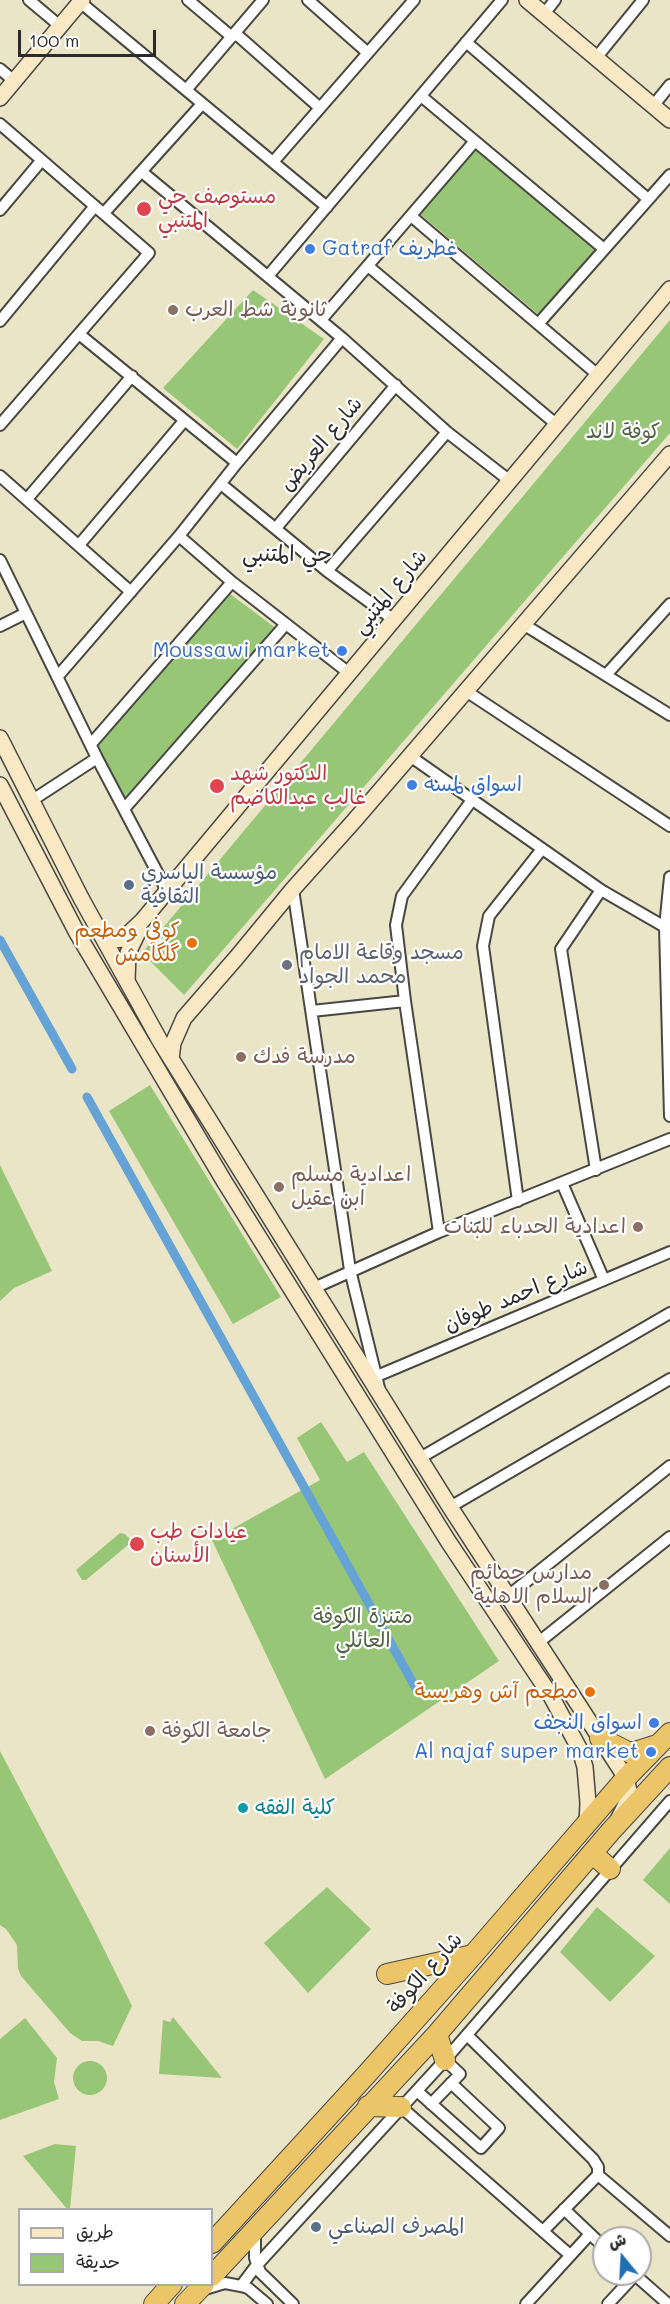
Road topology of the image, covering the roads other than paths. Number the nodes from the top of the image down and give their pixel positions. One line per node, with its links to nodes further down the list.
1 (29, 0): 12 (street)
2 (188, 0): 13 (street)
3 (263, 0): 13 (street)
4 (308, 0): 15 (street)
5 (413, 0): 15 (street)
6 (502, 0): 14 (street)
7 (527, 0): 11 (main road)
8 (555, 0): 11 (street)
9 (643, 0): 16 (street)
10 (81, 1): 12 (main road); 20 (street)
11 (544, 14): 16 (main road)
12 (60, 26): 18 (main road)
13 (234, 35): 20 (street); 25 (street)
14 (466, 42): 21 (street); 33 (street)
15 (368, 53): 25 (street)
16 (596, 58): 24 (main road)
17 (0, 69): 18 (street)
18 (14, 81): 22 (main road)
19 (670, 85): 24 (street)
20 (186, 90): 23 (street)
21 (420, 96): 28 (street); 34 (street)
22 (0, 98)
23 (202, 104): 30 (street); 31 (street)
24 (653, 105): 26 (main road)
25 (320, 108): 30 (street)
26 (670, 120)
27 (0, 124): 29 (street)
28 (475, 141): 37 (street); 38 (street)
29 (41, 161): 35 (street); 36 (street)
30 (273, 162): 34 (street)
31 (142, 172): 35 (street); 40 (street)
32 (670, 175): 33 (street)
33 (648, 199): 38 (street)
34 (327, 207): 40 (street)
35 (99, 209): 43 (street); 45 (street)
36 (0, 210)
37 (411, 216): 39 (street); 44 (street)
38 (604, 249): 44 (street)
39 (368, 266): 42 (street); 51 (street)
40 (268, 276): 42 (street)
41 (670, 289): 47 (main road, شارع المتنبي)
42 (321, 320): 46 (street)
43 (0, 321)
44 (539, 323): 47 (street)
45 (79, 334): 48 (street); 52 (street)
46 (342, 338): 49 (street); 55 (street)
47 (598, 375): 51 (main road, شارع المتنبي)
48 (132, 376): 50 (street); 59 (street)
49 (396, 385): 53 (street); 60 (street, شارع العريض)
50 (184, 420): 55 (street); 62 (street)
51 (556, 424): 57 (main road, شارع المتنبي)
52 (0, 425)
53 (447, 432): 57 (street); 64 (street)
54 (670, 454): 71 (main road)
55 (237, 463): 58 (street)
56 (0, 476): 59 (street)
57 (510, 481): 69 (main road, شارع المتنبي)
58 (221, 484): 60 (street); 61 (street)
59 (27, 499): 62 (street)
60 (276, 528): 64 (street)
61 (179, 536): 65 (street); 66 (street)
62 (79, 545): 66 (street)
63 (0, 560): 68 (street)
64 (327, 571): 69 (street)
65 (232, 582): 70 (street); 79 (street)
66 (131, 592): 75 (street)
67 (670, 604): 74 (street)
68 (26, 613): 72 (street); 75 (street)
69 (394, 620): 73 (main road, شارع المتنبي)
70 (286, 624): 73 (street); 85 (street)
71 (523, 624): 74 (street); 76 (main road)
72 (0, 626)
73 (349, 673): 91 (main road, شارع المتنبي)
74 (606, 675): 77 (street)
75 (58, 676): 79 (street)
76 (466, 691): 80 (main road); 86 (street)
77 (670, 715)
78 (0, 738): 84 (main road)
79 (91, 744): 81 (street)
80 (410, 756): 83 (street); 89 (main road)
81 (97, 758): 84 (street); 85 (street)
82 (0, 786): 115 (main road)
83 (472, 800): 87 (street); 96 (street)
84 (31, 801): 94 (main road)
85 (124, 809): 91 (street)
86 (670, 826)
87 (542, 849): 90 (street); 107 (street)
88 (670, 877): 93 (street)
89 (293, 889): 98 (street); 99 (main road)
90 (602, 890): 93 (street); 105 (street)
91 (167, 891): 92 (main road, شارع المتنبي)
92 (142, 921): 94 (main road, شارع المتنبي); 95 (main road, شارع المتنبي)
93 (667, 934): 97 (street)
94 (103, 937): 95 (main road)
95 (127, 982): 100 (main road)
96 (405, 1001): 98 (street); 108 (street)
97 (668, 1009): 102 (street)
98 (312, 1011): 110 (street)
99 (184, 1018): 100 (main road); 101 (main road)
100 (150, 1024): 101 (main road)
101 (171, 1059): 112 (main road)
102 (669, 1077): 103 (street)
103 (670, 1116)
104 (670, 1138): 105 (street)
105 (596, 1170): 106 (street)
106 (562, 1183): 107 (street); 111 (street)
107 (518, 1201): 108 (street)
108 (439, 1232): 110 (street)
109 (670, 1252): 111 (street, شارع احمد طوفان)
110 (350, 1270): 112 (street); 116 (street)
111 (604, 1280): 116 (street, شارع احمد طوفان)
112 (314, 1288): 114 (main road)
113 (670, 1313): 119 (street)
114 (333, 1319): 115 (main road); 118 (main road)
115 (318, 1330): 126 (main road)
116 (376, 1376): 118 (street)
117 (670, 1378): 121 (street)
118 (380, 1394): 119 (main road)
119 (420, 1458): 121 (main road)
120 (670, 1466): 123 (street)
121 (450, 1507): 123 (main road)
122 (670, 1537): 124 (street)
123 (507, 1597): 124 (main road)
124 (539, 1642): 125 (main road)
125 (584, 1713): 126 (main road); 127 (main road)
126 (565, 1722): 132 (main road)
127 (600, 1738): 128 (highway); 130 (main road)
128 (664, 1739): 130 (highway, شارع الكوفة)
129 (670, 1767): 133 (highway)
130 (626, 1778): 132 (highway, شارع الكوفة); 133 (main road)
131 (670, 1801): 135 (street)
132 (587, 1824): 136 (highway, شارع الكوفة)
133 (610, 1831): 134 (highway)
134 (593, 1854): 135 (highway); 138 (highway)
135 (610, 1869): 139 (street)
136 (473, 1955): 137 (highway); 140 (highway, شارع الكوفة)
137 (387, 1974)
138 (437, 2034): 141 (highway); 142 (highway)
139 (467, 2035): 142 (street); 150 (street)
140 (398, 2039): 141 (highway); 143 (highway, شارع الكوفة)
141 (416, 2057): 145 (highway)
142 (445, 2060): 144 (street); 146 (street)
143 (366, 2075): 145 (highway); 156 (highway, شارع الكوفة)
144 (452, 2083): 147 (street); 147 (street)
145 (384, 2091): 148 (highway)
146 (417, 2091): 147 (street); 149 (street)
147 (431, 2104)
148 (368, 2106): 149 (highway); 152 (highway)
149 (401, 2107): 153 (street); 158 (street)
150 (598, 2175): 151 (street); 155 (street)
151 (564, 2209): 153 (street); 154 (street)
152 (255, 2230): 158 (street); 159 (highway)
153 (544, 2230): 157 (street)
154 (590, 2234): 157 (street)
155 (670, 2236)
156 (213, 2242)
157 (570, 2255): 170 (street)
158 (256, 2266): 163 (street); 169 (street)
159 (213, 2275)
160 (170, 2286): 167 (highway)
161 (213, 2286): 166 (street)
162 (213, 2286): 163 (street)
163 (241, 2286): 168 (street)
164 (624, 2286): 171 (street)
165 (648, 2286): 172 (street)
166 (195, 2294)
167 (154, 2304)
168 (267, 2304)
169 (293, 2304)
170 (526, 2304)
171 (608, 2304)
172 (668, 2304)

